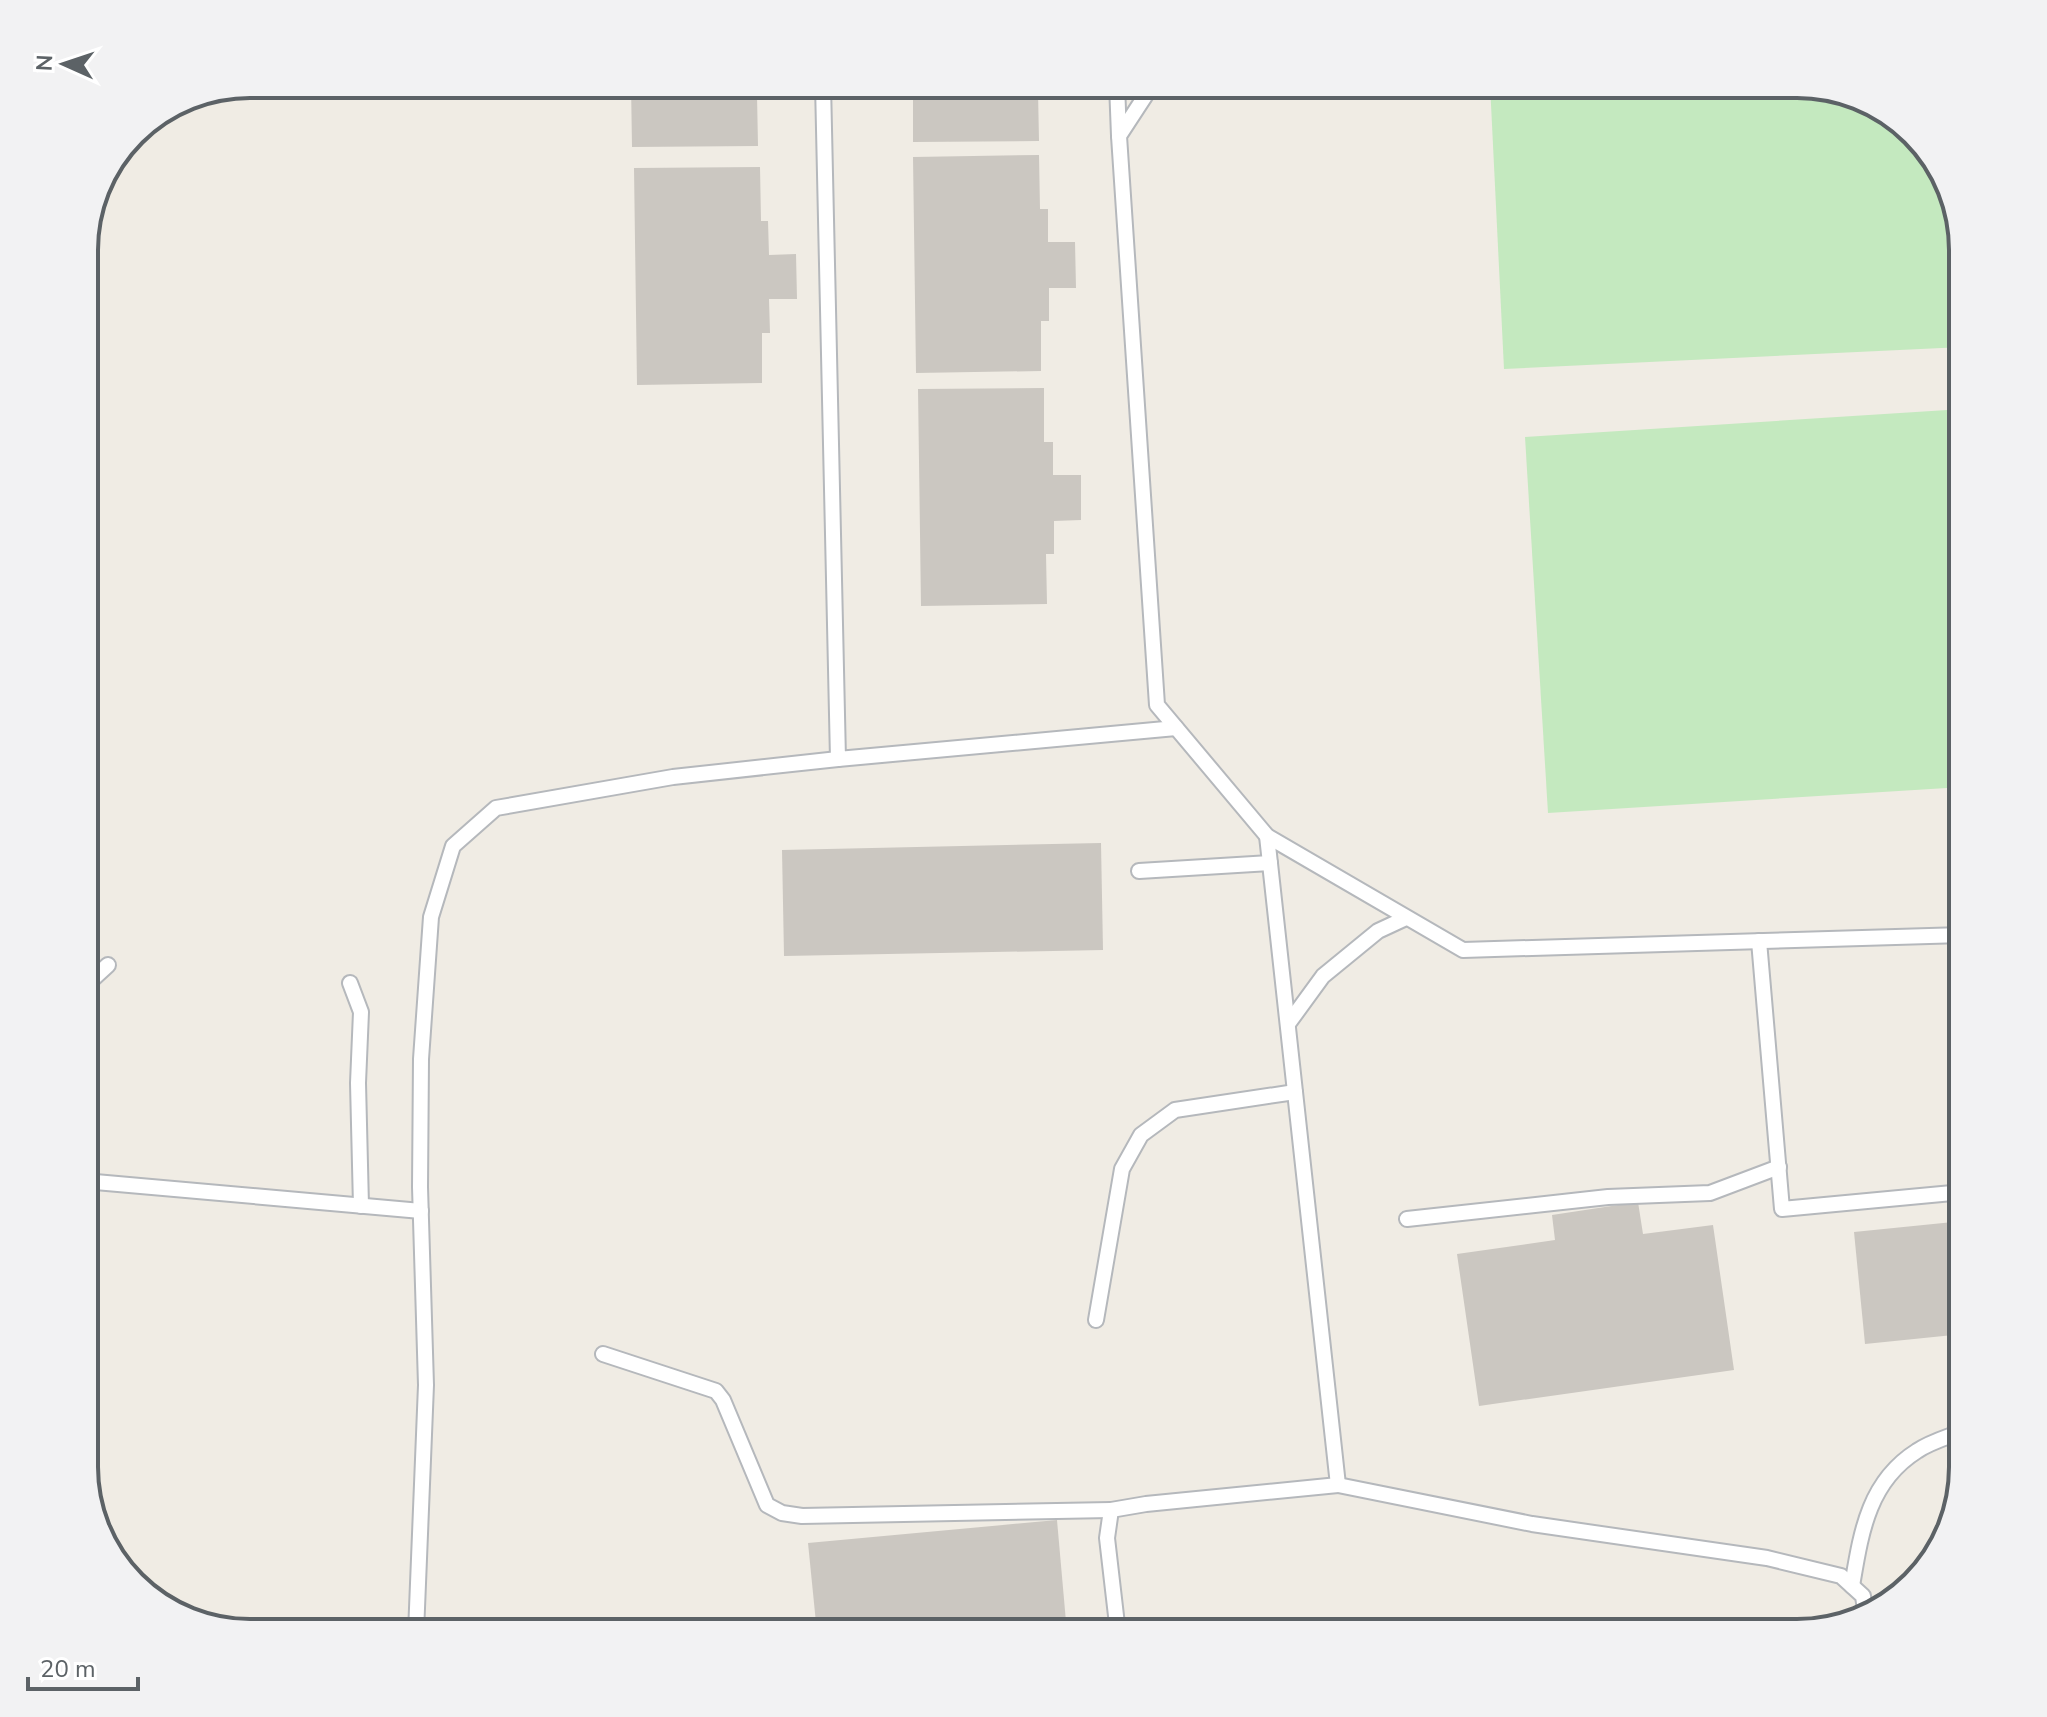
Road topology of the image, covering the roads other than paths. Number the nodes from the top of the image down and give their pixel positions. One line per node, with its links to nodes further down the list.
1 (823, 98): 6 (lane)
2 (1118, 98): 4 (lane)
3 (1144, 98): 4 (lane)
4 (1119, 136): 5 (lane)
5 (1176, 728): 6 (lane); 7 (lane)
6 (838, 759): 22 (lane)
7 (1267, 836): 8 (lane); 10 (lane)
8 (1270, 863): 9 (lane); 16 (lane)
9 (1139, 871)
10 (1406, 918): 12 (lane); 16 (lane)
11 (1949, 935): 12 (lane)
12 (1759, 941): 18 (lane)
13 (108, 965): 14 (lane)
14 (98, 974)
15 (350, 983): 21 (lane)
16 (1288, 1024): 17 (lane)
17 (1295, 1092): 24 (lane); 27 (lane)
18 (1779, 1167): 20 (lane); 23 (lane)
19 (98, 1182): 21 (lane)
20 (1949, 1193)
21 (361, 1206): 22 (lane)
22 (421, 1211): 31 (lane)
23 (1407, 1219)
24 (1096, 1320)
25 (603, 1354): 28 (lane)
26 (1949, 1437): 29 (lane)
27 (1338, 1485): 28 (lane); 29 (lane)
28 (1111, 1510): 32 (lane)
29 (1852, 1586): 30 (lane)
30 (1864, 1603)
31 (417, 1619)
32 (1116, 1619)

